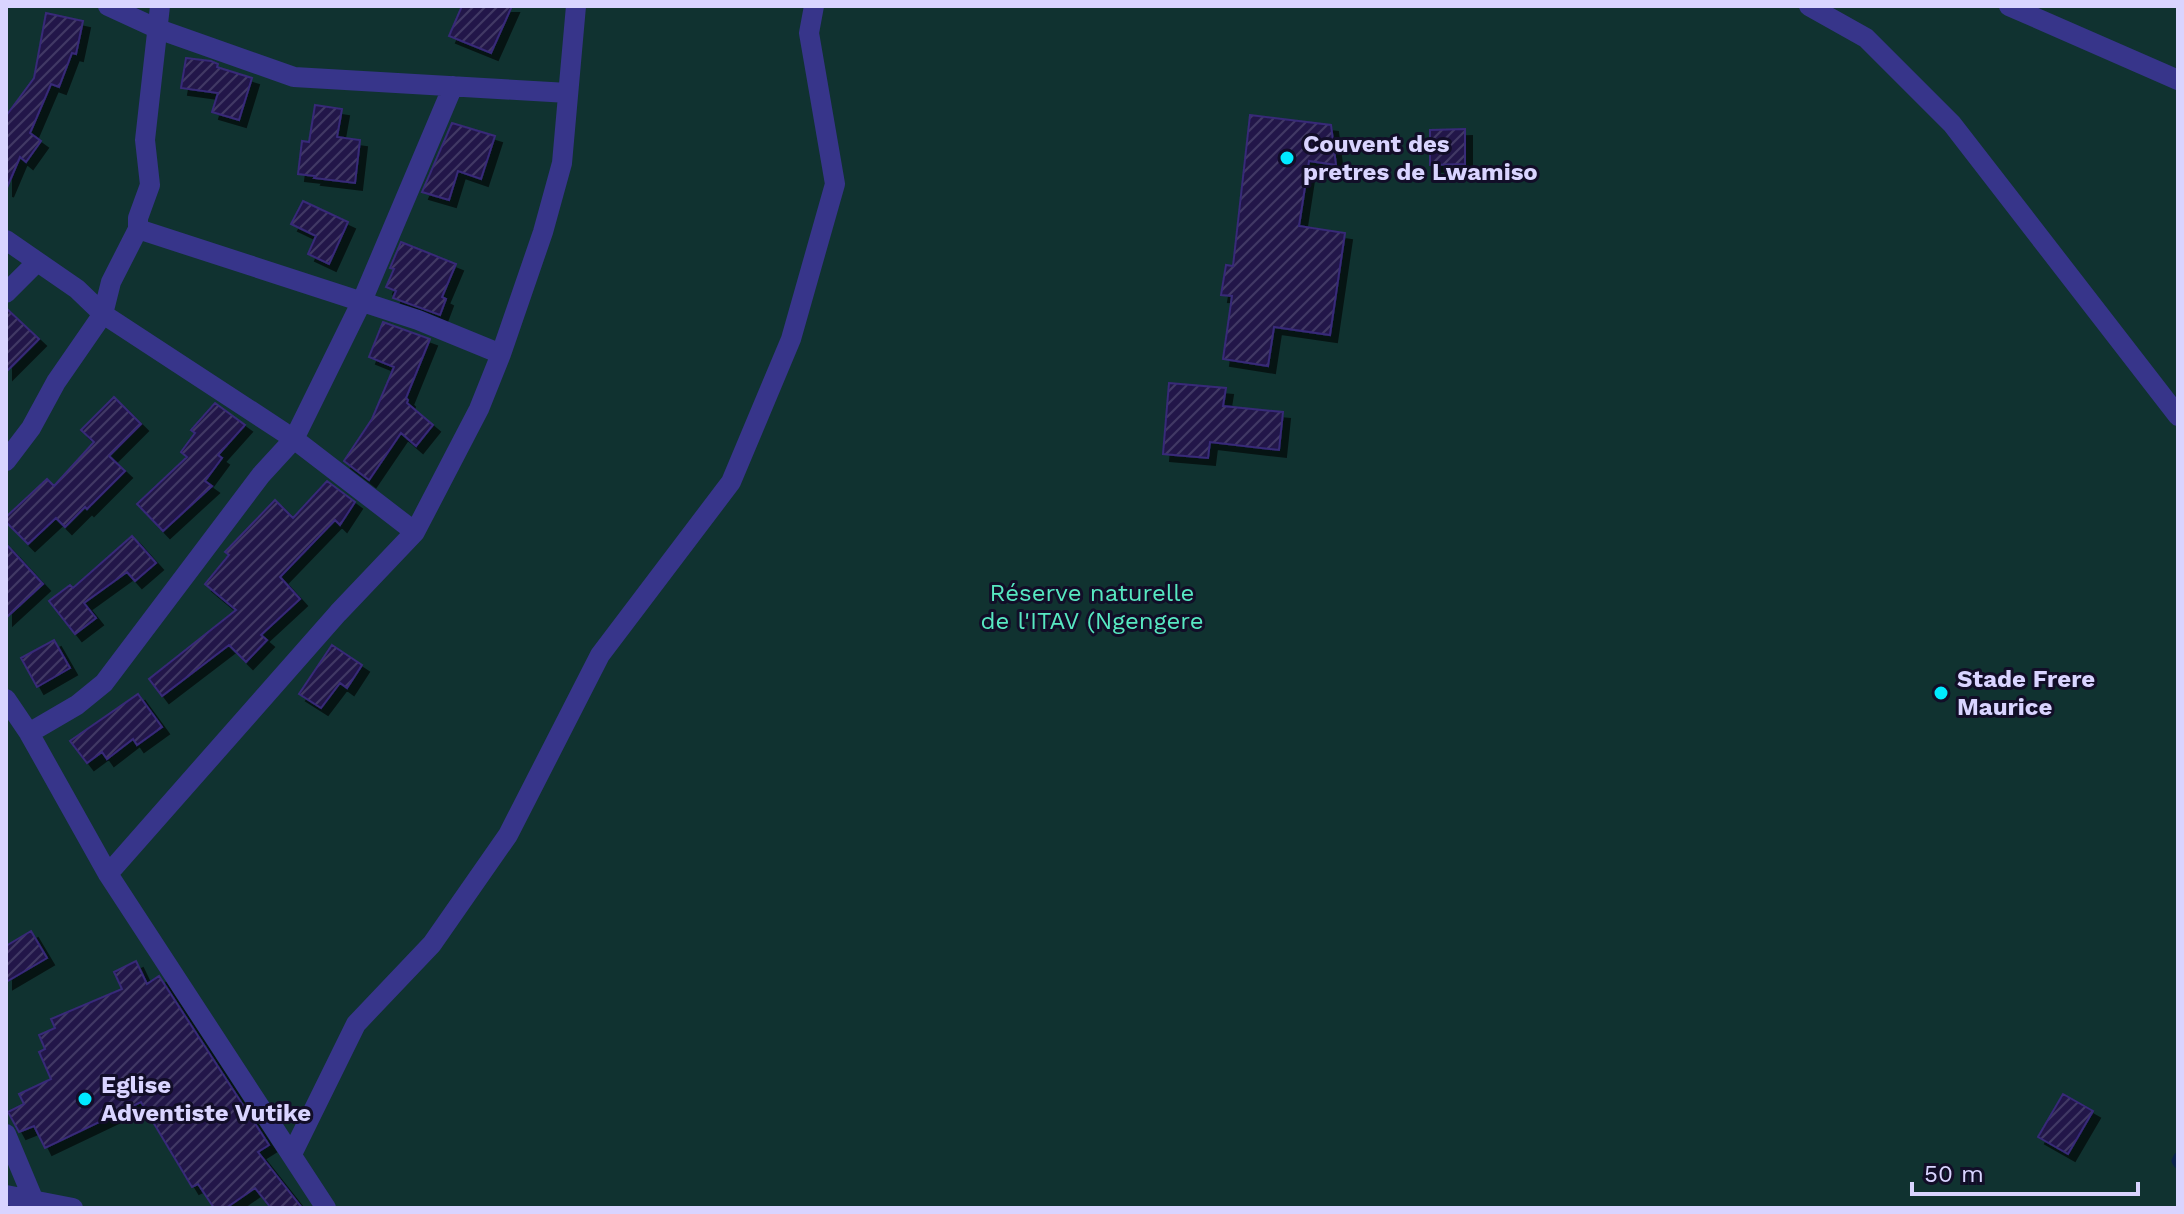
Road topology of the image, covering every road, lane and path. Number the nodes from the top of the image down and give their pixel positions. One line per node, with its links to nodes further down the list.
1 (108, 6): 7 (street)
2 (160, 6): 7 (street)
3 (576, 6): 10 (street)
4 (814, 6): 26 (street)
5 (1809, 6): 18 (street)
6 (2009, 6): 8 (street)
7 (158, 29): 9 (street); 11 (street)
8 (2178, 80)
9 (453, 86): 10 (street); 15 (street)
10 (568, 93): 17 (street)
11 (138, 229): 15 (street); 16 (street)
12 (6, 240): 13 (street)
13 (37, 262): 14 (street); 16 (street)
14 (6, 293)
15 (362, 301): 17 (street); 19 (street)
16 (103, 314): 19 (street); 20 (street)
17 (501, 354): 21 (street)
18 (2178, 416)
19 (294, 439): 21 (street); 23 (street)
20 (6, 461)
21 (415, 532): 24 (street)
22 (6, 699): 23 (street)
23 (29, 733): 24 (street)
24 (108, 874): 26 (street)
25 (6, 1134): 28 (street)
26 (292, 1154): 30 (street)
27 (6, 1195): 28 (street)
28 (37, 1204): 29 (street)
29 (73, 1208)
30 (326, 1208)

